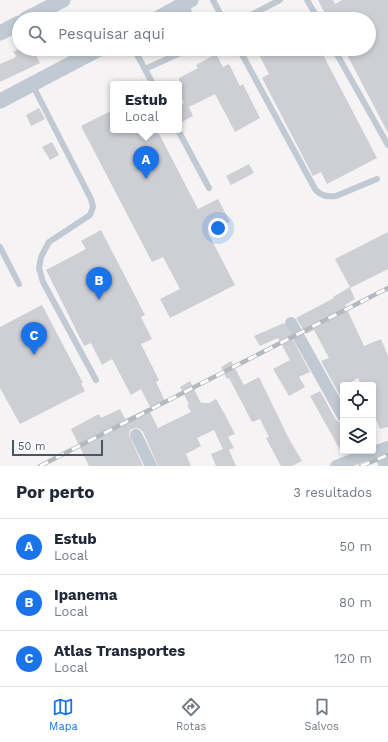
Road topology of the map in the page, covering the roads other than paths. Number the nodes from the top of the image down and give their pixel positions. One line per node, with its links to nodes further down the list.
1 (62, 0): 6 (street)
2 (213, 0): 9 (lane)
3 (280, 0): 10 (lane)
4 (307, 0): 11 (lane)
5 (189, 1): 7 (street); 8 (lane)
6 (39, 12)
7 (169, 12)
8 (190, 12)
9 (219, 12)
10 (257, 12)
11 (314, 12)
12 (12, 27): 13 (street)
13 (0, 33)
14 (86, 56): 21 (street)
15 (138, 56): 19 (lane)
16 (174, 56): 19 (lane)
17 (243, 56): 25 (lane)
18 (338, 56): 24 (lane)
19 (145, 69): 20 (lane)
20 (151, 81)
21 (32, 84): 22 (street); 30 (lane)
22 (0, 101)
23 (180, 133): 26 (lane)
24 (388, 145)
25 (377, 179)
26 (209, 188)
27 (0, 247): 28 (lane)
28 (19, 284)
29 (291, 324): 31 (street)
30 (96, 380)
31 (340, 411)
32 (136, 435): 35 (street)
33 (383, 448): 37 (street)
34 (362, 454): 36 (street)
35 (151, 466)
36 (336, 466)
37 (385, 466)

